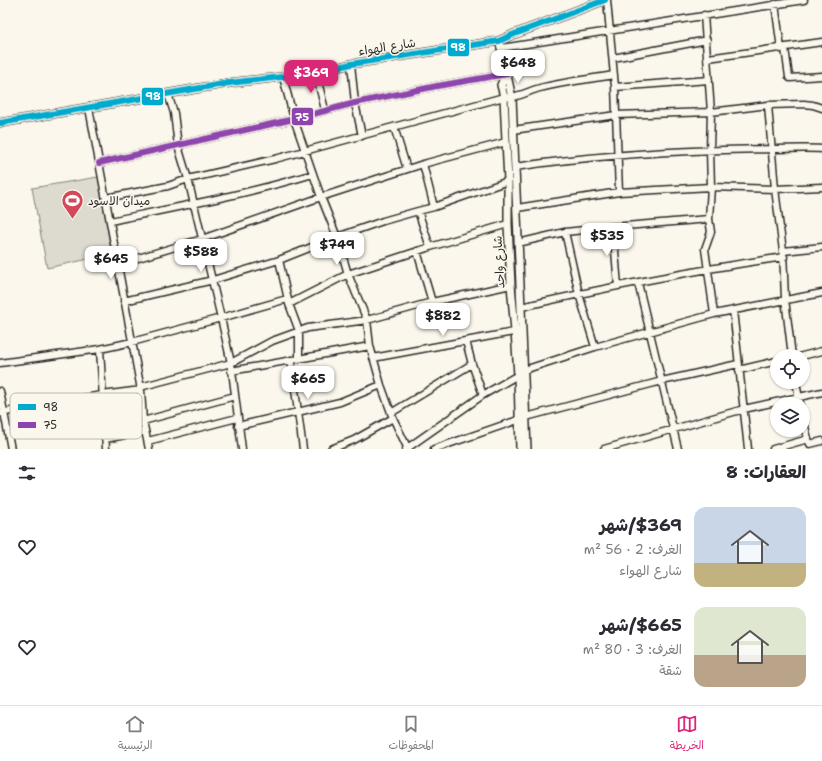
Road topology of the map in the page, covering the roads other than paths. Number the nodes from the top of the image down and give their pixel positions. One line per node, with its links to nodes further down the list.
1 (606, 0): 5 (street); 8 (street, شارع الهواء)
2 (804, 0): 3 (street)
3 (775, 4): 4 (street); 9 (street)
4 (704, 15): 5 (street); 6 (street)
5 (610, 30): 8 (street); 10 (street)
6 (707, 40): 10 (street); 11 (street)
7 (822, 42): 9 (street)
8 (500, 45): 12 (street, شارع الهواء); 14 (street, شارع واحد)
9 (783, 48): 11 (street); 17 (street)
10 (613, 58): 15 (street)
11 (708, 58): 18 (street)
12 (351, 64): 13 (street, شارع الهواء); 22 (street)
13 (316, 73): 16 (street, شارع الهواء); 26 (street)
14 (506, 74): 21 (street, شارع واحد); 22 (street)
15 (614, 75): 19 (street); 21 (street)
16 (283, 76): 20 (street, شارع الهواء); 29 (street)
17 (822, 76)
18 (709, 80): 19 (street); 27 (street)
19 (615, 87): 28 (street)
20 (168, 94): 24 (street, شارع الهواء); 35 (street)
21 (508, 98): 31 (street); 32 (street, شارع واحد); 34 (street, شارع واحد)
22 (355, 103): 26 (street); 33 (street)
23 (768, 105): 25 (street); 27 (street); 37 (street)
24 (89, 108): 30 (street, شارع الهواء); 41 (street)
25 (822, 108)
26 (325, 110): 29 (street)
27 (712, 112): 28 (street); 39 (street)
28 (616, 116): 32 (street); 40 (street)
29 (294, 119): 35 (street); 38 (street)
30 (0, 123)
31 (394, 127): 33 (street); 44 (street)
32 (513, 130): 43 (street, شارع واحد)
33 (362, 136): 38 (street)
34 (506, 142): 42 (street); 47 (street, شارع واحد)
35 (178, 146): 41 (street); 46 (street)
36 (822, 148): 37 (street)
37 (771, 149): 39 (street); 50 (street)
38 (306, 150): 45 (street); 46 (street)
39 (710, 150): 40 (street); 48 (street)
40 (618, 155): 43 (street); 51 (street)
41 (99, 163): 53 (street)
42 (423, 164): 44 (street); 55 (street)
43 (515, 167): 56 (street, شارع واحد)
44 (407, 169): 52 (street)
45 (313, 174): 52 (street); 54 (street)
46 (188, 179): 53 (street); 54 (street)
47 (508, 181): 55 (street); 60 (street, شارع واحد)
48 (711, 187): 50 (street); 51 (street); 58 (street)
49 (822, 187): 50 (street)
50 (775, 189): 69 (street)
51 (619, 192): 56 (street)
52 (321, 197): 63 (street); 64 (street)
53 (106, 198): 59 (street)
54 (193, 204): 59 (street); 64 (street)
55 (434, 207): 57 (street)
56 (517, 208): 65 (street, شارع واحد)
57 (418, 210): 63 (street); 66 (street)
58 (709, 219): 61 (street); 72 (street)
59 (110, 221): 71 (street)
60 (508, 224): 66 (street); 76 (street, شارع واحد)
61 (613, 226): 62 (street); 77 (street)
62 (565, 232): 65 (street); 79 (street)
63 (337, 238): 70 (street); 73 (street)
64 (202, 239): 71 (street); 74 (street)
65 (518, 243): 84 (street, شارع واحد)
66 (430, 246): 68 (street)
67 (822, 247): 69 (street)
68 (418, 251): 73 (street); 83 (street)
69 (784, 254): 72 (street); 80 (street)
70 (279, 260): 74 (street); 82 (street)
71 (118, 264): 81 (street)
72 (708, 268): 75 (street); 86 (street)
73 (348, 274): 82 (street); 88 (street)
74 (213, 280): 81 (street); 87 (street)
75 (638, 282): 77 (street); 91 (street)
76 (510, 285): 83 (street); 90 (street, شارع واحد)
77 (618, 286): 79 (street)
78 (822, 293): 80 (street)
79 (579, 294): 84 (street); 95 (street)
80 (786, 299): 85 (street); 97 (street)
81 (124, 301): 92 (street)
82 (288, 301): 87 (street); 89 (street)
83 (432, 302): 88 (street)
84 (521, 307): 90 (street, شارع واحد)
85 (733, 310): 86 (street); 107 (street)
86 (714, 314): 91 (street)
87 (221, 318): 92 (street); 104 (street)
88 (367, 320): 89 (street); 94 (street)
89 (299, 331): 100 (street); 104 (street)
90 (519, 331): 93 (street); 108 (street, شارع واحد); 110 (street, شارع واحد)
91 (649, 331): 95 (street); 111 (street)
92 (132, 342): 96 (street); 113 (street)
93 (466, 342): 101 (street); 106 (street)
94 (370, 346): 100 (street); 101 (street)
95 (595, 347): 108 (street)
96 (100, 349): 103 (street); 117 (street)
97 (791, 349)
98 (822, 351): 99 (street)
99 (810, 354)
100 (299, 358): 102 (street)
101 (373, 358): 112 (street)
102 (291, 360): 109 (street); 126 (street)
103 (0, 363)
104 (230, 363): 109 (street); 113 (street)
105 (770, 363): 107 (street)
106 (472, 364): 120 (street); 128 (street)
107 (739, 367): 111 (street); 125 (street)
108 (524, 370): 129 (street, شارع واحد)
109 (231, 371): 121 (street)
110 (518, 375): 120 (street); 131 (street, شارع واحد)
111 (662, 381): 129 (street); 134 (street)
112 (381, 385): 126 (street); 128 (street)
113 (141, 388): 118 (street); 119 (street)
114 (797, 389): 122 (street)
115 (0, 391): 127 (street)
116 (822, 392): 122 (street)
117 (102, 393)
118 (113, 393)
119 (141, 393)
120 (483, 395): 141 (street)
121 (235, 396): 130 (street); 132 (street)
122 (798, 397)
123 (770, 403): 125 (street)
124 (142, 404): 132 (street)
125 (744, 409): 134 (street); 153 (street)
126 (298, 411): 133 (street); 146 (street)
127 (2, 412): 142 (street)
128 (392, 416): 141 (street); 147 (street)
129 (526, 417): 150 (street, شارع واحد)
130 (237, 418): 133 (street); 139 (street)
131 (518, 420): 148 (street); 149 (street, شارع واحد)
132 (143, 421): 135 (street)
133 (238, 426): 145 (street)
134 (674, 428): 151 (street); 152 (street)
135 (145, 431): 136 (street); 139 (street)
136 (142, 432)
137 (105, 439): 143 (street)
138 (822, 441): 140 (street)
139 (148, 442): 144 (street)
140 (809, 444): 154 (street)
141 (407, 448)
142 (11, 449)
143 (104, 449)
144 (149, 449)
145 (242, 449)
146 (303, 449)
147 (331, 449)
148 (434, 449)
149 (520, 449)
150 (527, 449)
151 (604, 449)
152 (678, 449)
153 (748, 449)
154 (773, 449)

